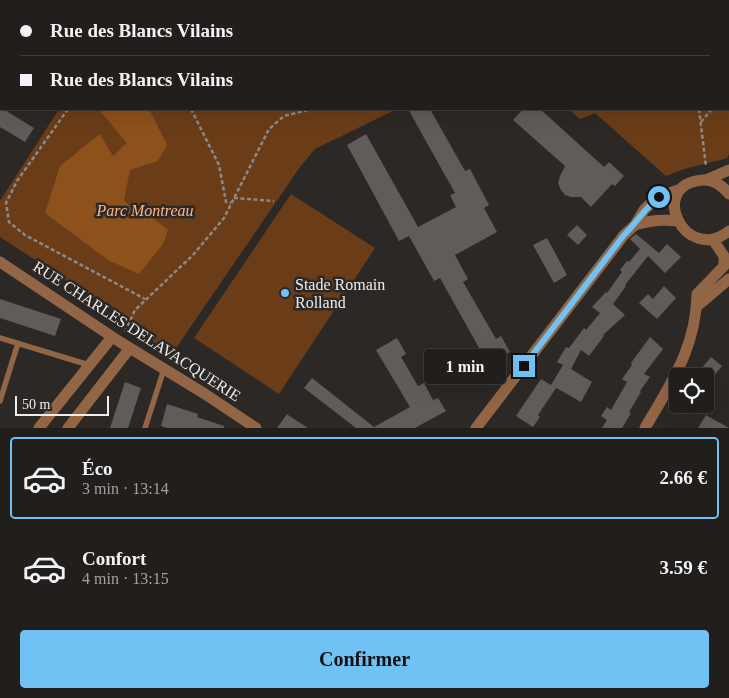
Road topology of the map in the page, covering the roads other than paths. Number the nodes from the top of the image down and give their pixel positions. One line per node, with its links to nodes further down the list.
1 (729, 170): 2 (street)
2 (708, 179): 3 (street); 4 (street)
3 (681, 189): 5 (street); 6 (street)
4 (729, 194)
5 (678, 221): 6 (street); 8 (street)
6 (635, 225): 23 (street)
7 (729, 231): 8 (street)
8 (714, 240): 10 (street)
9 (0, 262): 14 (street, RUE CHARLES DELAVACQUERIE)
10 (726, 268): 12 (street)
11 (729, 279): 12 (street)
12 (696, 306): 24 (street)
13 (0, 338): 15 (lane)
14 (121, 342): 16 (street); 17 (street, RUE CHARLES DELAVACQUERIE); 20 (street)
15 (18, 343): 16 (lane); 18 (lane)
16 (89, 365): 19 (street)
17 (164, 369): 21 (lane); 22 (street, RUE CHARLES DELAVACQUERIE)
18 (0, 401)
19 (39, 428)
20 (68, 428)
21 (145, 428)
22 (256, 428)
23 (476, 428)
24 (645, 428)

